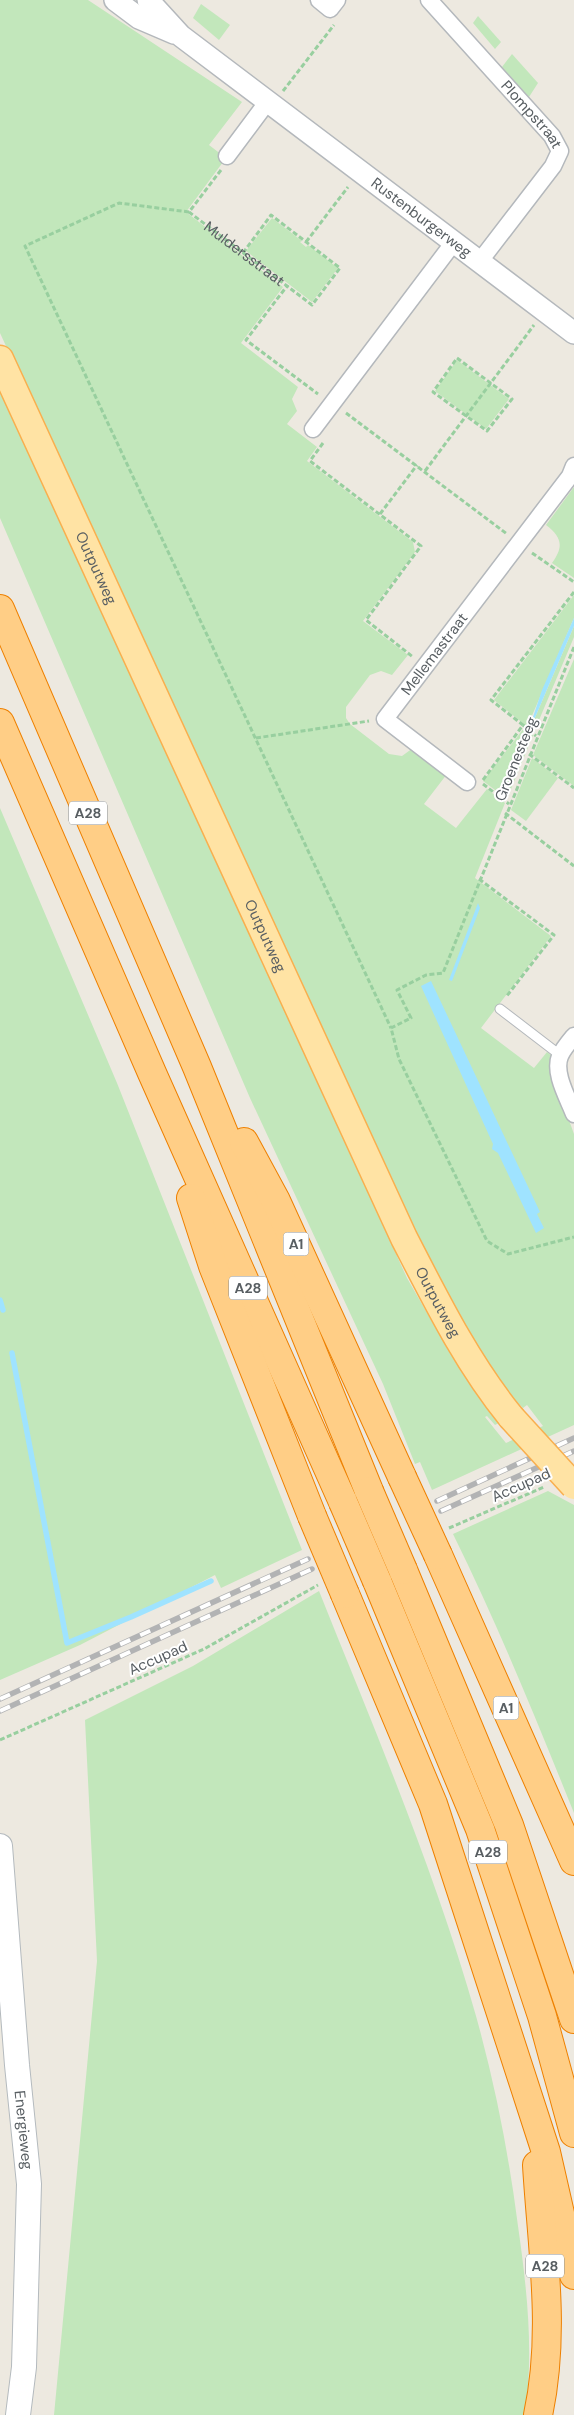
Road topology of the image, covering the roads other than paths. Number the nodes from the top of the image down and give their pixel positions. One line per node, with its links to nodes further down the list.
1 (115, 0): 6 (street, Rustenburgerweg)
2 (148, 0): 6 (street, Rustenburgerweg)
3 (319, 0): 4 (street)
4 (337, 0)
5 (429, 0): 8 (street, Plompstraat)
6 (181, 36): 7 (street, Rustenburgerweg)
7 (268, 101): 9 (street); 10 (street, Rustenburgerweg)
8 (567, 154): 11 (street, Plompstraat)
9 (227, 156)
10 (454, 242): 11 (street, Rustenburgerweg); 14 (street)
11 (480, 261): 12 (street, Rustenburgerweg)
12 (574, 333)
13 (0, 359): 25 (main road, Outputweg, bridge)
14 (313, 428)
15 (574, 466): 18 (street, Mellemastraat)
16 (0, 609): 20 (highway, A28)
17 (0, 723): 23 (highway, A28)
18 (474, 782)
19 (500, 1009): 22 (lane)
20 (176, 1018): 27 (highway, A1, bridge); 28 (highway, A28, bridge)
21 (574, 1036): 22 (street)
22 (560, 1055): 24 (street)
23 (152, 1073): 29 (highway, A28, bridge); 30 (highway, A28, bridge)
24 (574, 1114)
25 (574, 1486)
26 (0, 1846): 32 (main road, Energieweg)
27 (574, 1861)
28 (574, 2019)
29 (534, 2116): 31 (highway, A28); 33 (highway, A28)
30 (574, 2133)
31 (574, 2276)
32 (18, 2415)
33 (538, 2415)

